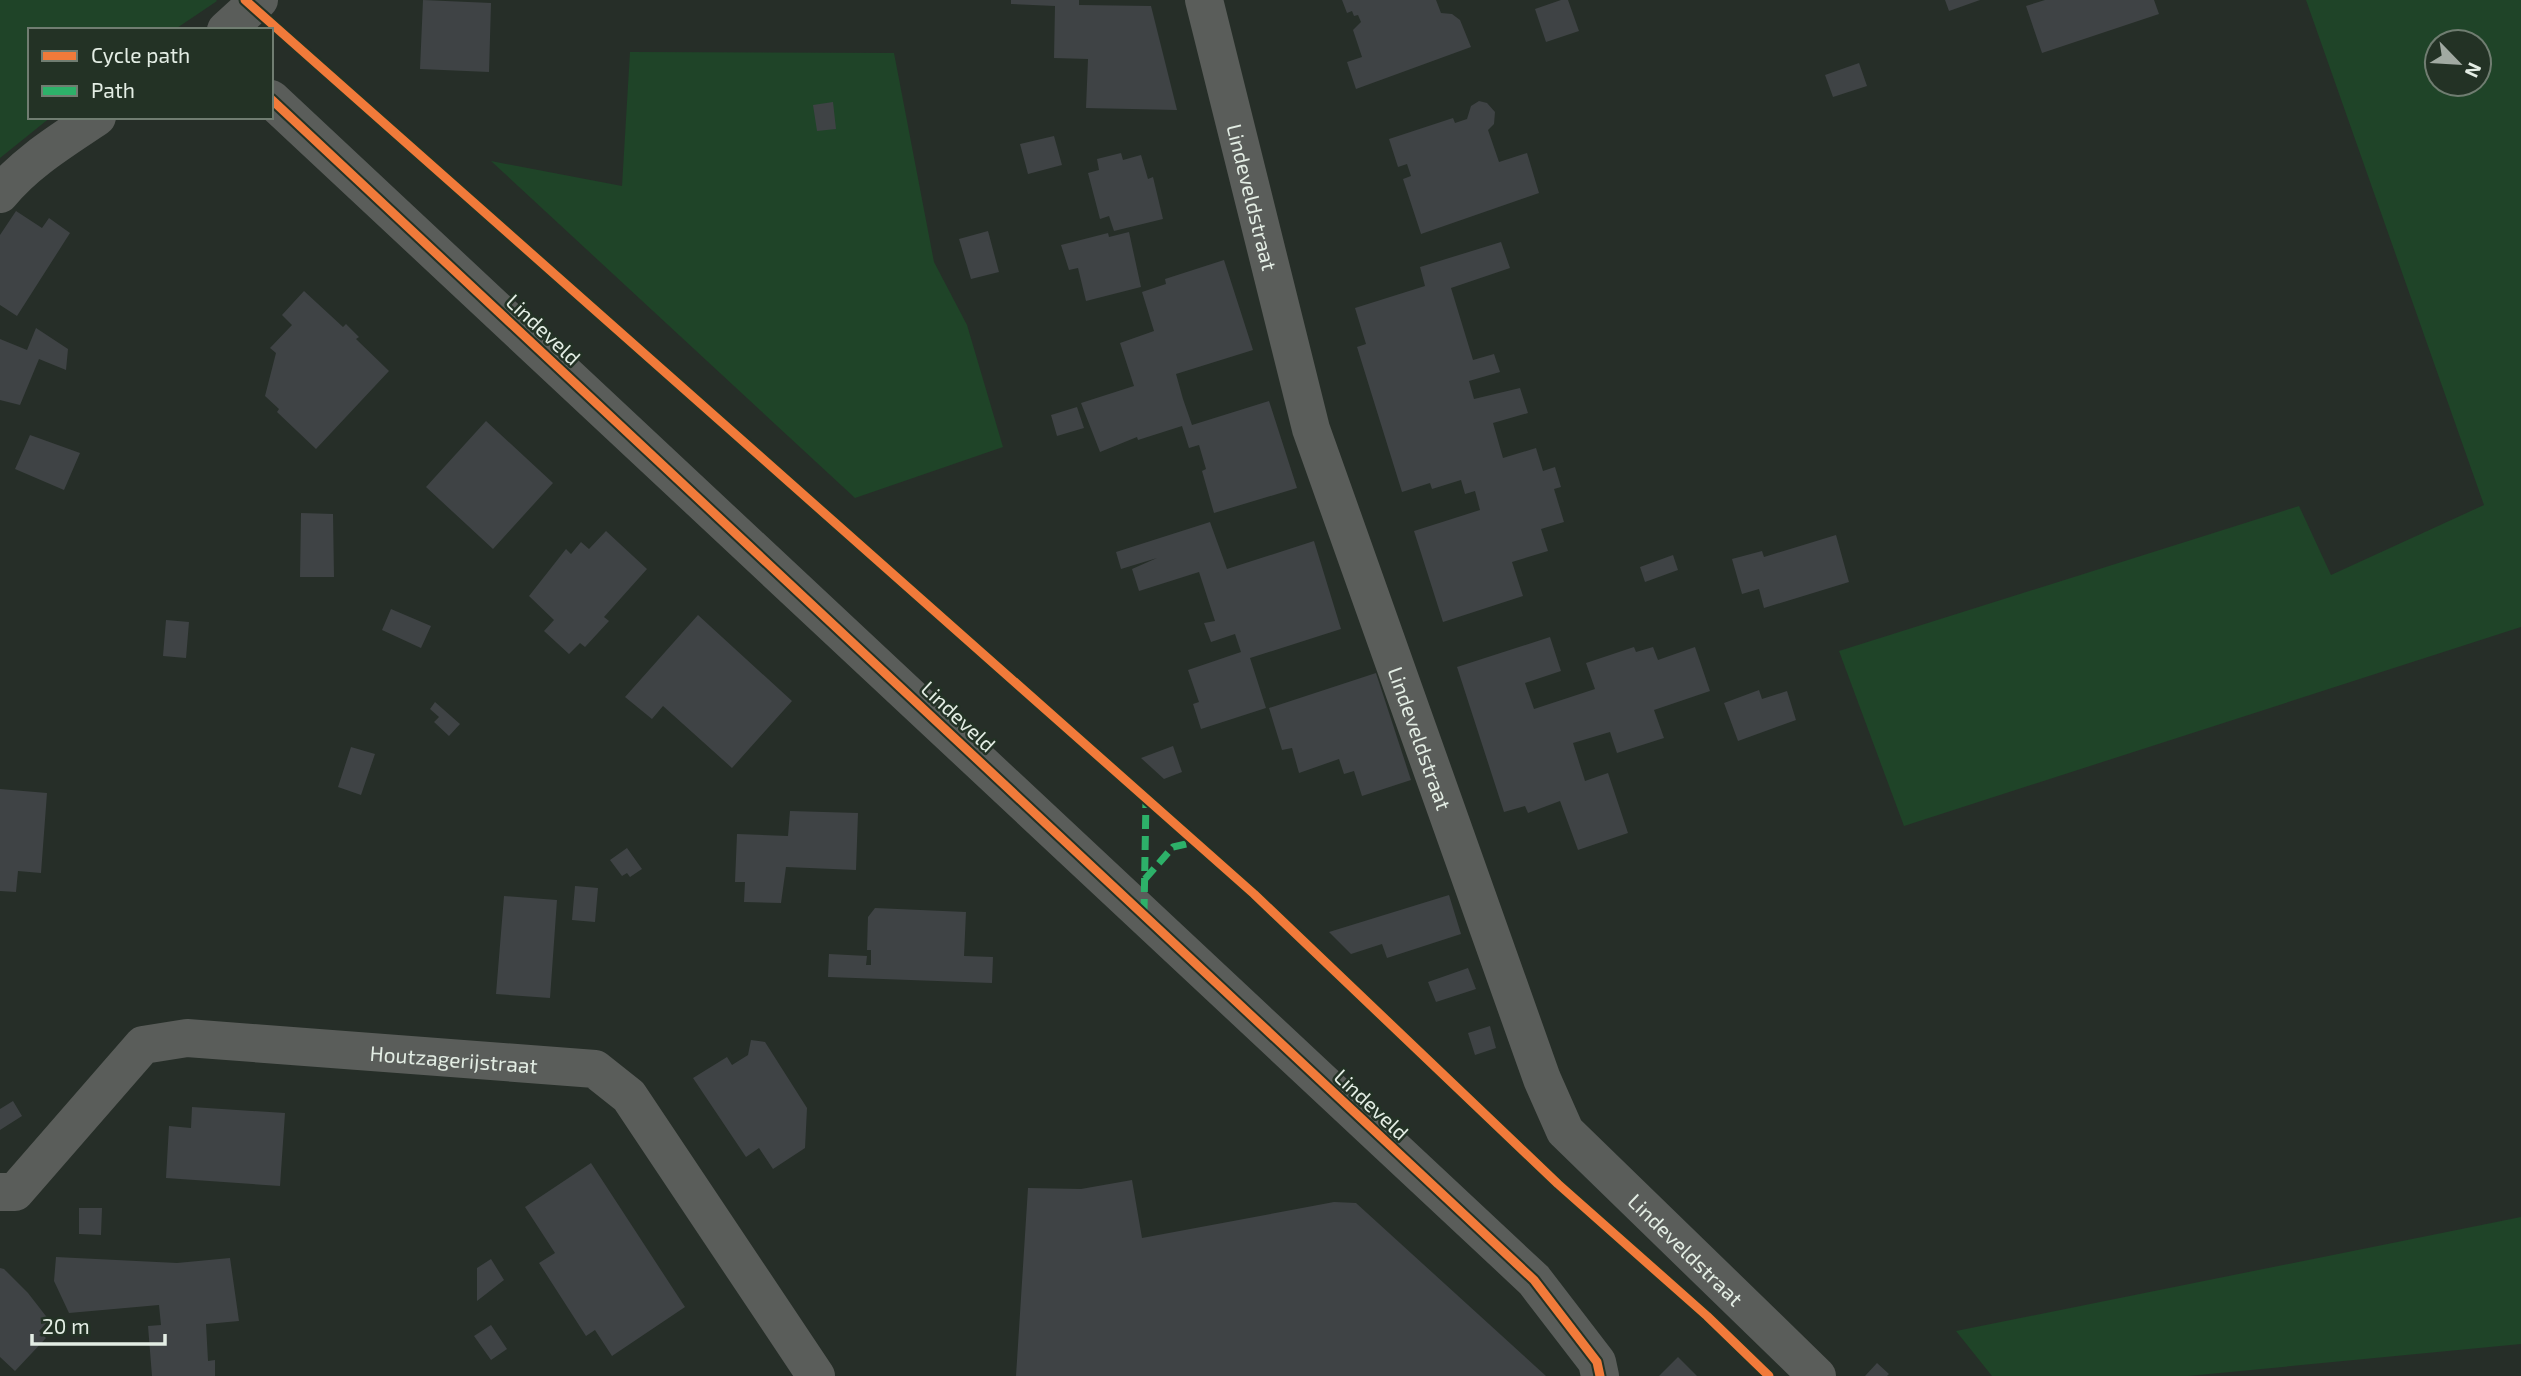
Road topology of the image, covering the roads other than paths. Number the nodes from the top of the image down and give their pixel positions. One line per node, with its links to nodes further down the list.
1 (259, 0): 3 (street)
2 (1204, 0): 10 (street, Lindeveldstraat)
3 (228, 28)
4 (273, 101): 9 (street, Lindeveld)
5 (94, 119): 6 (street)
6 (0, 194)
7 (0, 1192): 8 (street, Houtzagerijstraat)
8 (816, 1376)
9 (1600, 1376)
10 (1816, 1376)

